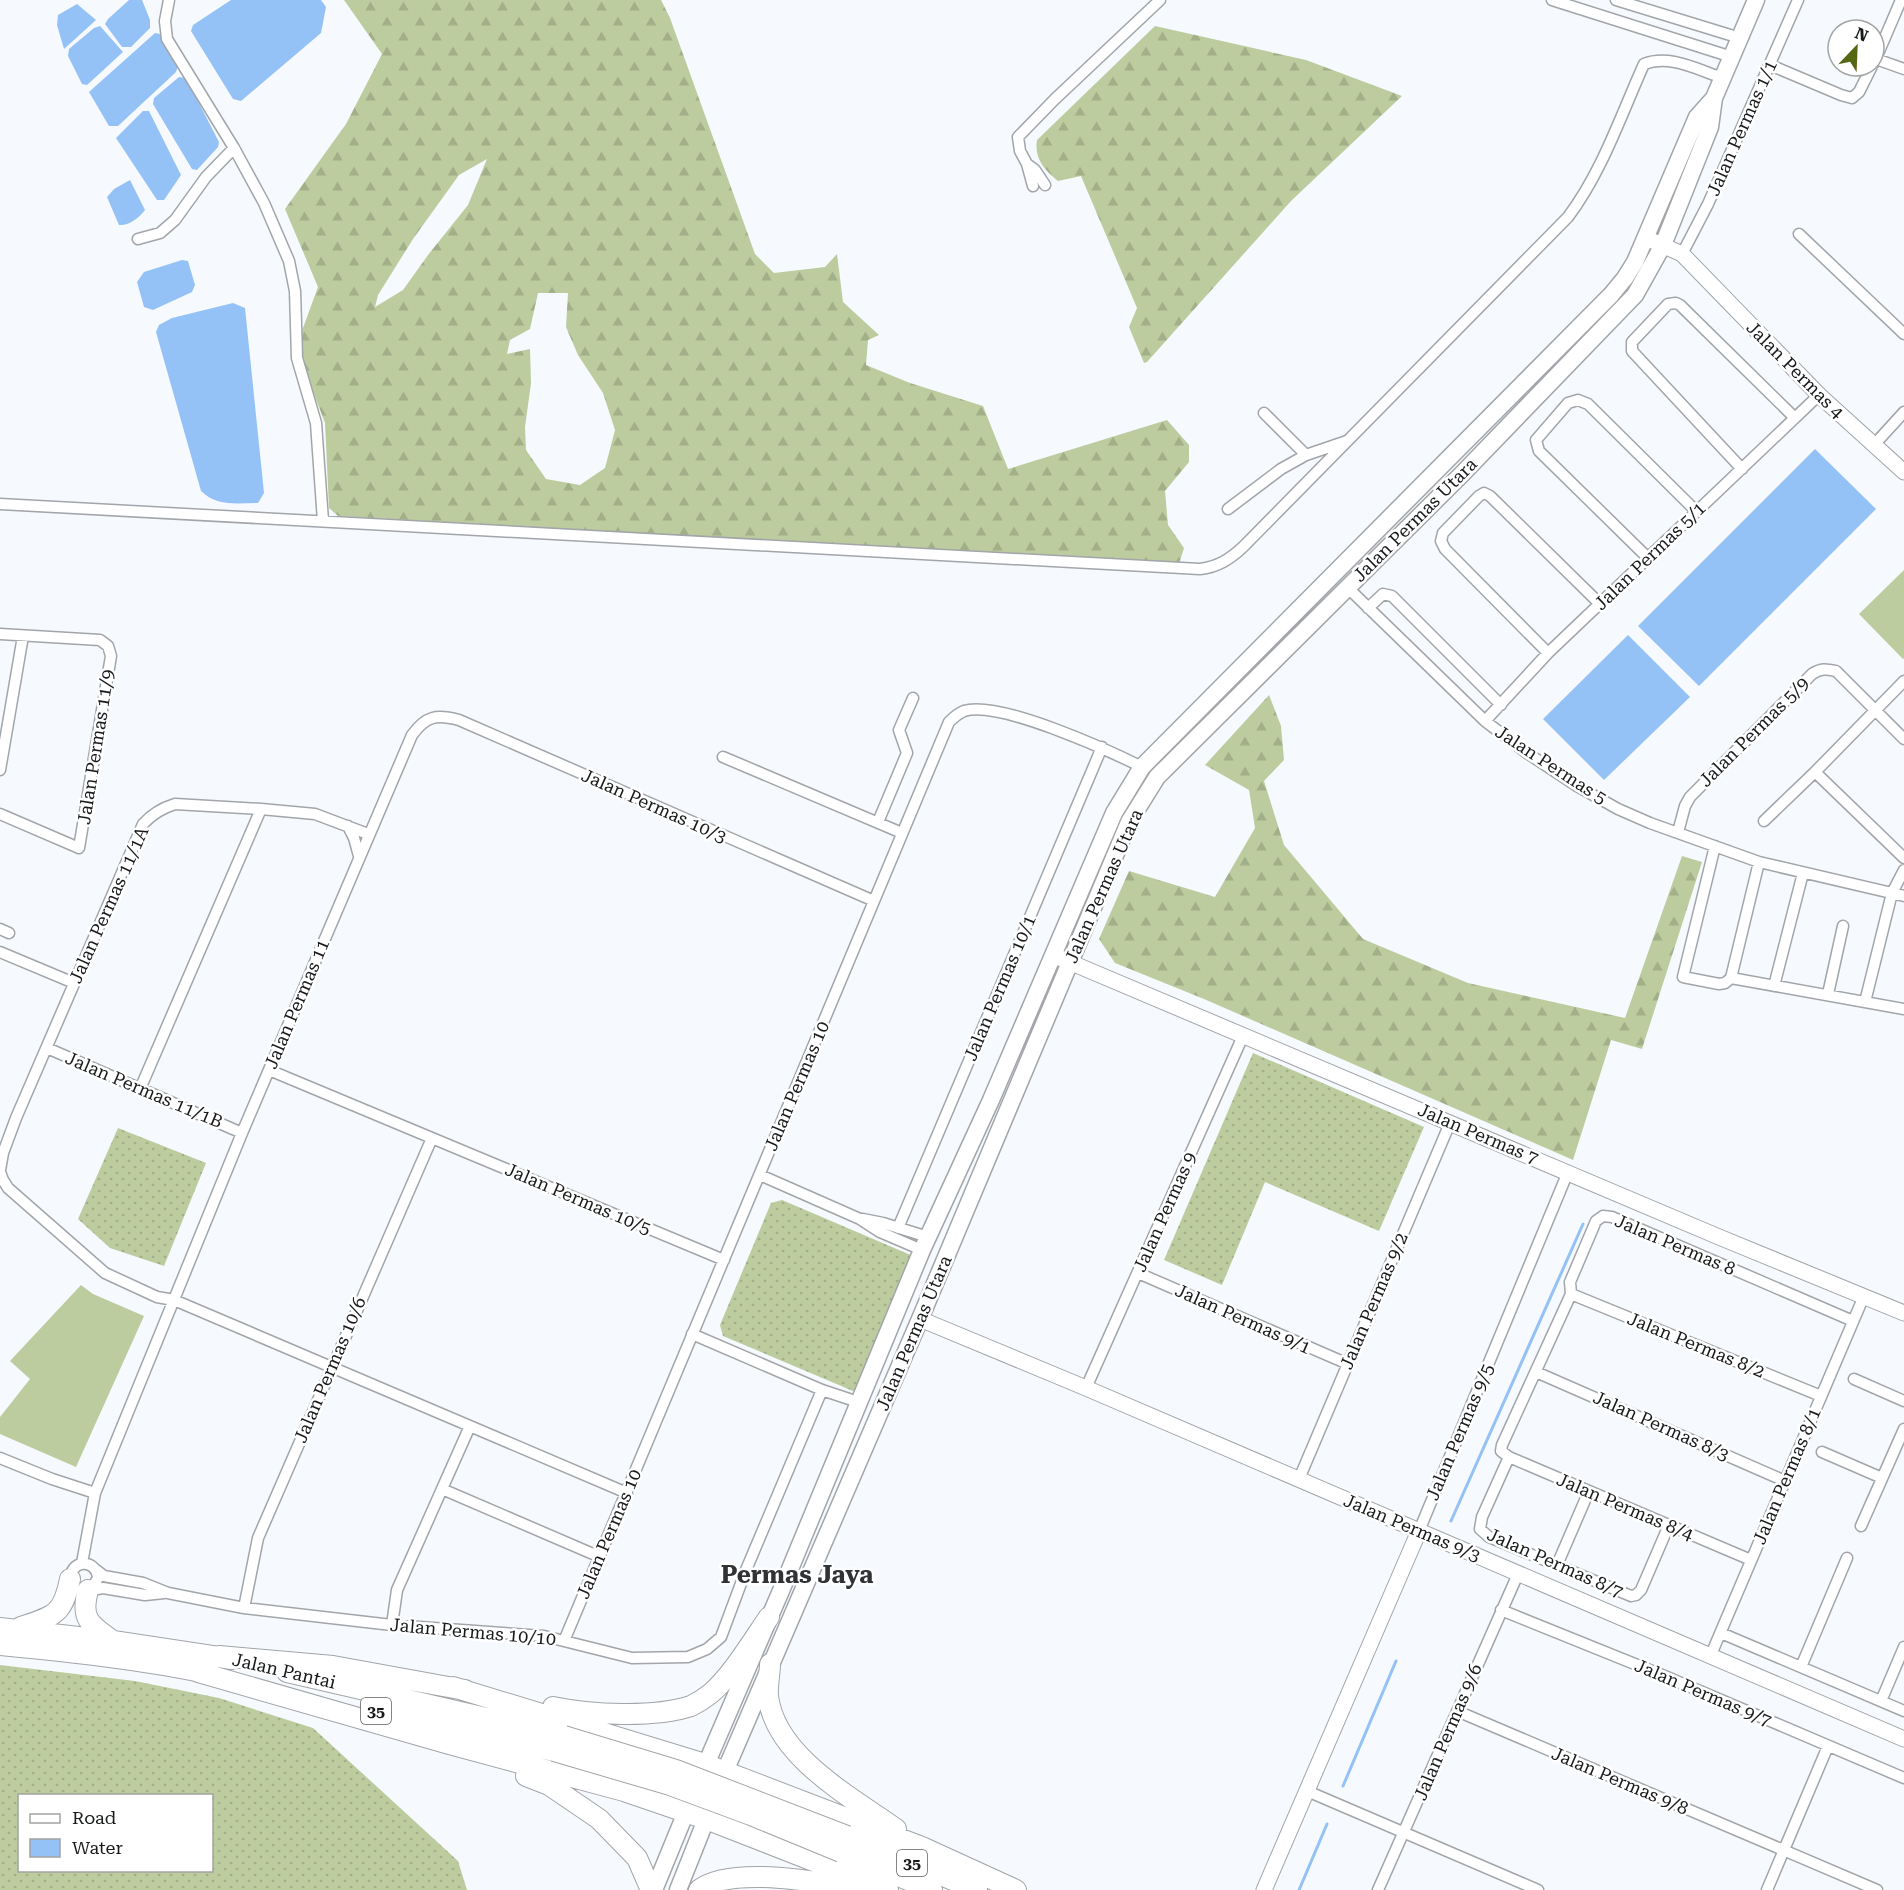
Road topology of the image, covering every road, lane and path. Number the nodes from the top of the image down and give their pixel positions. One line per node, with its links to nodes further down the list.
1 (169, 0): 19 (street)
2 (1160, 0): 20 (street)
3 (1552, 0): 9 (street)
4 (1595, 0): 9 (street)
5 (1616, 0): 11 (street)
6 (1756, 0): 11 (main road, Jalan Permas Utara)
7 (1798, 0): 13 (street, Jalan Permas 1/1)
8 (1901, 0): 10 (street)
9 (1591, 12): 12 (street)
10 (1886, 35)
11 (1740, 38): 12 (main road, Jalan Permas Utara)
12 (1732, 57): 16 (main road, Jalan Permas Utara)
13 (1770, 65): 17 (street); 27 (street, Jalan Permas 1/1)
14 (1886, 65): 15 (street)
15 (1904, 69)
16 (1723, 78): 18 (main road, Jalan Permas Utara); 34 (street)
17 (1867, 78)
18 (1714, 98): 24 (main road, Jalan Permas Utara); 26 (main road, Jalan Permas Utara)
19 (234, 148): 25 (street); 42 (street)
20 (1027, 164): 21 (street); 22 (street)
21 (1033, 186)
22 (1045, 186)
23 (1799, 234): 29 (street)
24 (1646, 238): 26 (street, Jalan Permas 4); 59 (main road, Jalan Permas Utara)
25 (138, 239)
26 (1662, 246): 27 (street, Jalan Permas 4); 28 (main road, Jalan Permas Utara)
27 (1686, 259): 28 (street); 30 (street, Jalan Permas 4)
28 (1654, 262): 44 (main road, Jalan Permas Utara)
29 (1904, 334)
30 (1819, 395): 33 (street, Jalan Permas 5/1); 35 (street, Jalan Permas 4)
31 (1904, 412): 35 (street)
32 (1264, 413): 36 (street)
33 (1795, 418): 37 (street, Jalan Permas 5/1); 37 (street)
34 (1350, 440): 36 (street); 42 (street)
35 (1873, 446): 38 (street, Jalan Permas 4)
36 (1306, 455): 40 (street)
37 (1742, 469): 41 (street, Jalan Permas 5/1)
38 (1904, 472)
39 (0, 504): 42 (street)
40 (1228, 509)
41 (1697, 512): 43 (street, Jalan Permas 5/1); 43 (street)
42 (323, 521)
43 (1648, 558): 45 (street, Jalan Permas 5/1)
44 (1347, 587): 46 (street, Jalan Permas 5); 83 (main road, Jalan Permas Utara)
45 (1600, 604): 49 (street, Jalan Permas 5/1); 49 (street)
46 (1368, 608): 52 (street); 55 (street, Jalan Permas 5)
47 (0, 634): 48 (street)
48 (23, 636): 60 (street); 64 (street, Jalan Permas 11/9)
49 (1548, 653): 52 (street, Jalan Permas 5/1)
50 (1904, 681): 53 (street)
51 (913, 698): 66 (street)
52 (1501, 705): 55 (street, Jalan Permas 5/1)
53 (1876, 711): 56 (street); 61 (street); 68 (street, Jalan Permas 5/9)
54 (433, 718): 63 (street, Jalan Permas 11); 79 (street, Jalan Permas 10/3)
55 (1485, 721): 68 (street, Jalan Permas 5)
56 (1904, 739)
57 (1102, 747): 59 (street, Jalan Permas 10); 69 (street, Jalan Permas 10); 103 (street, Jalan Permas 10/1)
58 (723, 757): 66 (street)
59 (1142, 767): 82 (main road, Jalan Permas Utara)
60 (0, 770)
61 (1815, 772): 65 (street); 73 (street)
62 (261, 809): 67 (street, Jalan Permas 11/1A); 85 (street, Jalan Permas 11/1A); 93 (street)
63 (377, 813): 67 (street); 70 (street, Jalan Permas 11)
64 (0, 814)
65 (1764, 821)
66 (878, 822): 69 (street)
67 (348, 826): 70 (street, Jalan Permas 11/1A); 72 (street)
68 (1678, 832): 71 (street, Jalan Permas 5)
69 (902, 833): 79 (street, Jalan Permas 10)
70 (368, 834): 72 (street, Jalan Permas 11)
71 (1715, 846): 74 (street, Jalan Permas 5); 84 (street)
72 (359, 857): 92 (street, Jalan Permas 11)
73 (1904, 858)
74 (1759, 862): 76 (street, Jalan Permas 5); 84 (street)
75 (1904, 872): 77 (street)
76 (1803, 873): 77 (street, Jalan Permas 5); 86 (street)
77 (1892, 893): 78 (street, Jalan Permas 5); 88 (street)
78 (1904, 896)
79 (874, 901): 101 (street, Jalan Permas 10)
80 (1843, 926): 87 (street)
81 (0, 952): 85 (street)
82 (1051, 955): 83 (street, Jalan Permas 7); 94 (main road, Jalan Permas Utara)
83 (1070, 962): 90 (street, Jalan Permas 7); 95 (main road, Jalan Permas Utara)
84 (1731, 978): 86 (street)
85 (74, 983): 91 (street, Jalan Permas 11/1A)
86 (1774, 986): 87 (street)
87 (1828, 994): 88 (street)
88 (1865, 1002): 89 (street)
89 (1904, 1009)
90 (1243, 1036): 96 (street, Jalan Permas 7); 106 (street, Jalan Permas 9)
91 (47, 1048): 93 (street, Jalan Permas 11/1B); 99 (street, Jalan Permas 11/1A)
92 (269, 1070): 97 (street, Jalan Permas 11); 98 (street, Jalan Permas 10/5)
93 (140, 1089): 97 (street, Jalan Permas 11/1B)
94 (991, 1100): 95 (main road); 104 (main road, Jalan Permas Utara)
95 (1010, 1106): 111 (main road, Jalan Permas Utara)
96 (1450, 1123): 100 (street, Jalan Permas 7); 114 (street, Jalan Permas 9/2)
97 (242, 1132): 109 (street, Jalan Permas 11)
98 (432, 1138): 105 (street, Jalan Permas 10/5); 115 (street, Jalan Permas 10/6)
99 (0, 1171): 109 (street, Jalan Permas 11/1A)
100 (1568, 1172): 108 (street, Jalan Permas 7); 137 (street, Jalan Permas 9/5)
101 (760, 1176): 102 (street); 105 (street, Jalan Permas 10)
102 (860, 1219): 103 (street); 104 (street)
103 (898, 1228): 104 (street)
104 (925, 1243): 122 (main road, Jalan Permas Utara)
105 (724, 1260): 113 (street, Jalan Permas 10)
106 (1138, 1273): 114 (street, Jalan Permas 9/1); 118 (street, Jalan Permas 9)
107 (1571, 1294): 112 (street, Jalan Permas 8); 116 (street, Jalan Permas 8); 120 (street, Jalan Permas 8/2)
108 (1864, 1296): 110 (street, Jalan Permas 7); 112 (street, Jalan Permas 8/1)
109 (174, 1300): 115 (street, Jalan Permas 11/1A); 134 (street, Jalan Permas 11)
110 (1904, 1313)
111 (920, 1319): 118 (street, Jalan Permas 9/3); 160 (main road, Jalan Permas Utara)
112 (1853, 1322): 120 (street, Jalan Permas 8/1)
113 (692, 1334): 119 (street); 133 (street, Jalan Permas 10)
114 (1348, 1364): 129 (street, Jalan Permas 9/2)
115 (332, 1367): 123 (street, Jalan Permas 11/1A); 148 (street, Jalan Permas 10/6)
116 (1536, 1372): 126 (street, Jalan Permas 8); 130 (street, Jalan Permas 8/3)
117 (1854, 1379): 121 (street)
118 (1086, 1388): 129 (street, Jalan Permas 9/3)
119 (822, 1390): 122 (street); 155 (street, Jalan Permas 10/10)
120 (1821, 1396): 130 (street, Jalan Permas 8/1)
121 (1904, 1401)
122 (858, 1402): 150 (main road, Jalan Permas Utara)
123 (470, 1426): 131 (street); 133 (street, Jalan Permas 11/1A)
124 (1904, 1429): 128 (street)
125 (1822, 1452): 128 (street)
126 (1505, 1454): 132 (street, Jalan Permas 8/4); 142 (street, Jalan Permas 8/7)
127 (0, 1458): 134 (street)
128 (1882, 1478): 136 (street)
129 (1299, 1479): 137 (street, Jalan Permas 9/3)
130 (1785, 1480): 140 (street, Jalan Permas 8/1)
131 (442, 1489): 138 (street); 151 (street)
132 (1589, 1491): 135 (street, Jalan Permas 8/4); 142 (street)
133 (627, 1492): 138 (street, Jalan Permas 10)
134 (95, 1493): 141 (street, Jalan Permas 11)
135 (1669, 1525): 140 (street, Jalan Permas 8/4); 142 (street, Jalan Permas 8/7)
136 (1861, 1526)
137 (1419, 1531): 144 (street, Jalan Permas 9/3); 175 (street, Jalan Permas 9/5)
138 (600, 1557): 155 (street, Jalan Permas 10)
139 (1847, 1558): 161 (street)
140 (1751, 1560): 153 (street, Jalan Permas 8/1)
141 (82, 1563): 143 (street); 145 (street)
142 (1557, 1565)
143 (96, 1570): 146 (street); 147 (street, Jalan Permas 10/10)
144 (1518, 1574): 149 (street, Jalan Permas 9/6); 159 (street, Jalan Permas 9/3)
145 (70, 1579): 146 (street); 152 (highway)
146 (90, 1589): 147 (street, Jalan Permas 10/10); 154 (highway)
147 (168, 1593): 148 (street, Jalan Permas 10/10)
148 (244, 1608): 151 (street, Jalan Permas 10/10)
149 (1501, 1610): 165 (street, Jalan Permas 9/6); 171 (street, Jalan Permas 9/7)
150 (769, 1617): 163 (highway); 172 (main road, Jalan Permas Utara)
151 (392, 1625): 155 (street, Jalan Permas 10/10)
152 (8, 1628): 154 (highway, Jalan Pantai / 35)
153 (1721, 1633): 159 (street, Jalan Permas 8/1); 161 (street)
154 (113, 1641): 158 (highway, Jalan Pantai / 35)
155 (564, 1641)
156 (0, 1645): 162 (highway, Jalan Pantai / 35)
157 (1904, 1647): 164 (street)
158 (219, 1656): 163 (highway); 169 (highway, Jalan Pantai / 35)
159 (1710, 1657): 167 (street, Jalan Permas 9/3)
160 (771, 1664): 173 (main road, Jalan Permas Utara); 183 (highway)
161 (1801, 1667): 164 (street)
162 (198, 1671): 168 (highway); 169 (highway, Jalan Pantai / 35)
163 (453, 1687): 170 (highway)
164 (1881, 1701): 166 (street)
165 (1457, 1711): 180 (street, Jalan Permas 9/6); 184 (street, Jalan Permas 9/8)
166 (1904, 1711)
167 (1904, 1739)
168 (449, 1744): 177 (highway); 185 (highway)
169 (559, 1744): 182 (highway, 35, bridge)
170 (649, 1746): 172 (highway); 177 (highway)
171 (1828, 1746): 174 (street, Jalan Permas 9/7); 184 (street)
172 (705, 1764): 173 (highway); 178 (main road, Jalan Permas Utara)
173 (725, 1772): 176 (highway); 179 (main road, Jalan Permas Utara)
174 (1904, 1778)
175 (1307, 1791): 180 (street); 193 (street, Jalan Permas 9/5)
176 (778, 1792): 181 (highway); 183 (highway)
177 (635, 1795): 178 (highway)
178 (686, 1812): 179 (highway); 185 (main road, Jalan Permas Utara)
179 (706, 1819): 181 (highway); 186 (main road, Jalan Permas Utara)
180 (1404, 1833): 194 (street, Jalan Permas 9/6); 195 (street)
181 (759, 1839): 189 (highway)
182 (844, 1844): 190 (highway, 35); 191 (highway, 35)
183 (922, 1847): 192 (highway)
184 (1784, 1851): 196 (street); 197 (street, Jalan Permas 9/8)
185 (652, 1890)
186 (678, 1890)
187 (699, 1890): 188 (highway)
188 (872, 1890)
189 (888, 1890)
190 (932, 1890)
191 (977, 1890)
192 (1016, 1890)
193 (1264, 1890)
194 (1378, 1890)
195 (1538, 1890)
196 (1767, 1890)
197 (1877, 1890)

